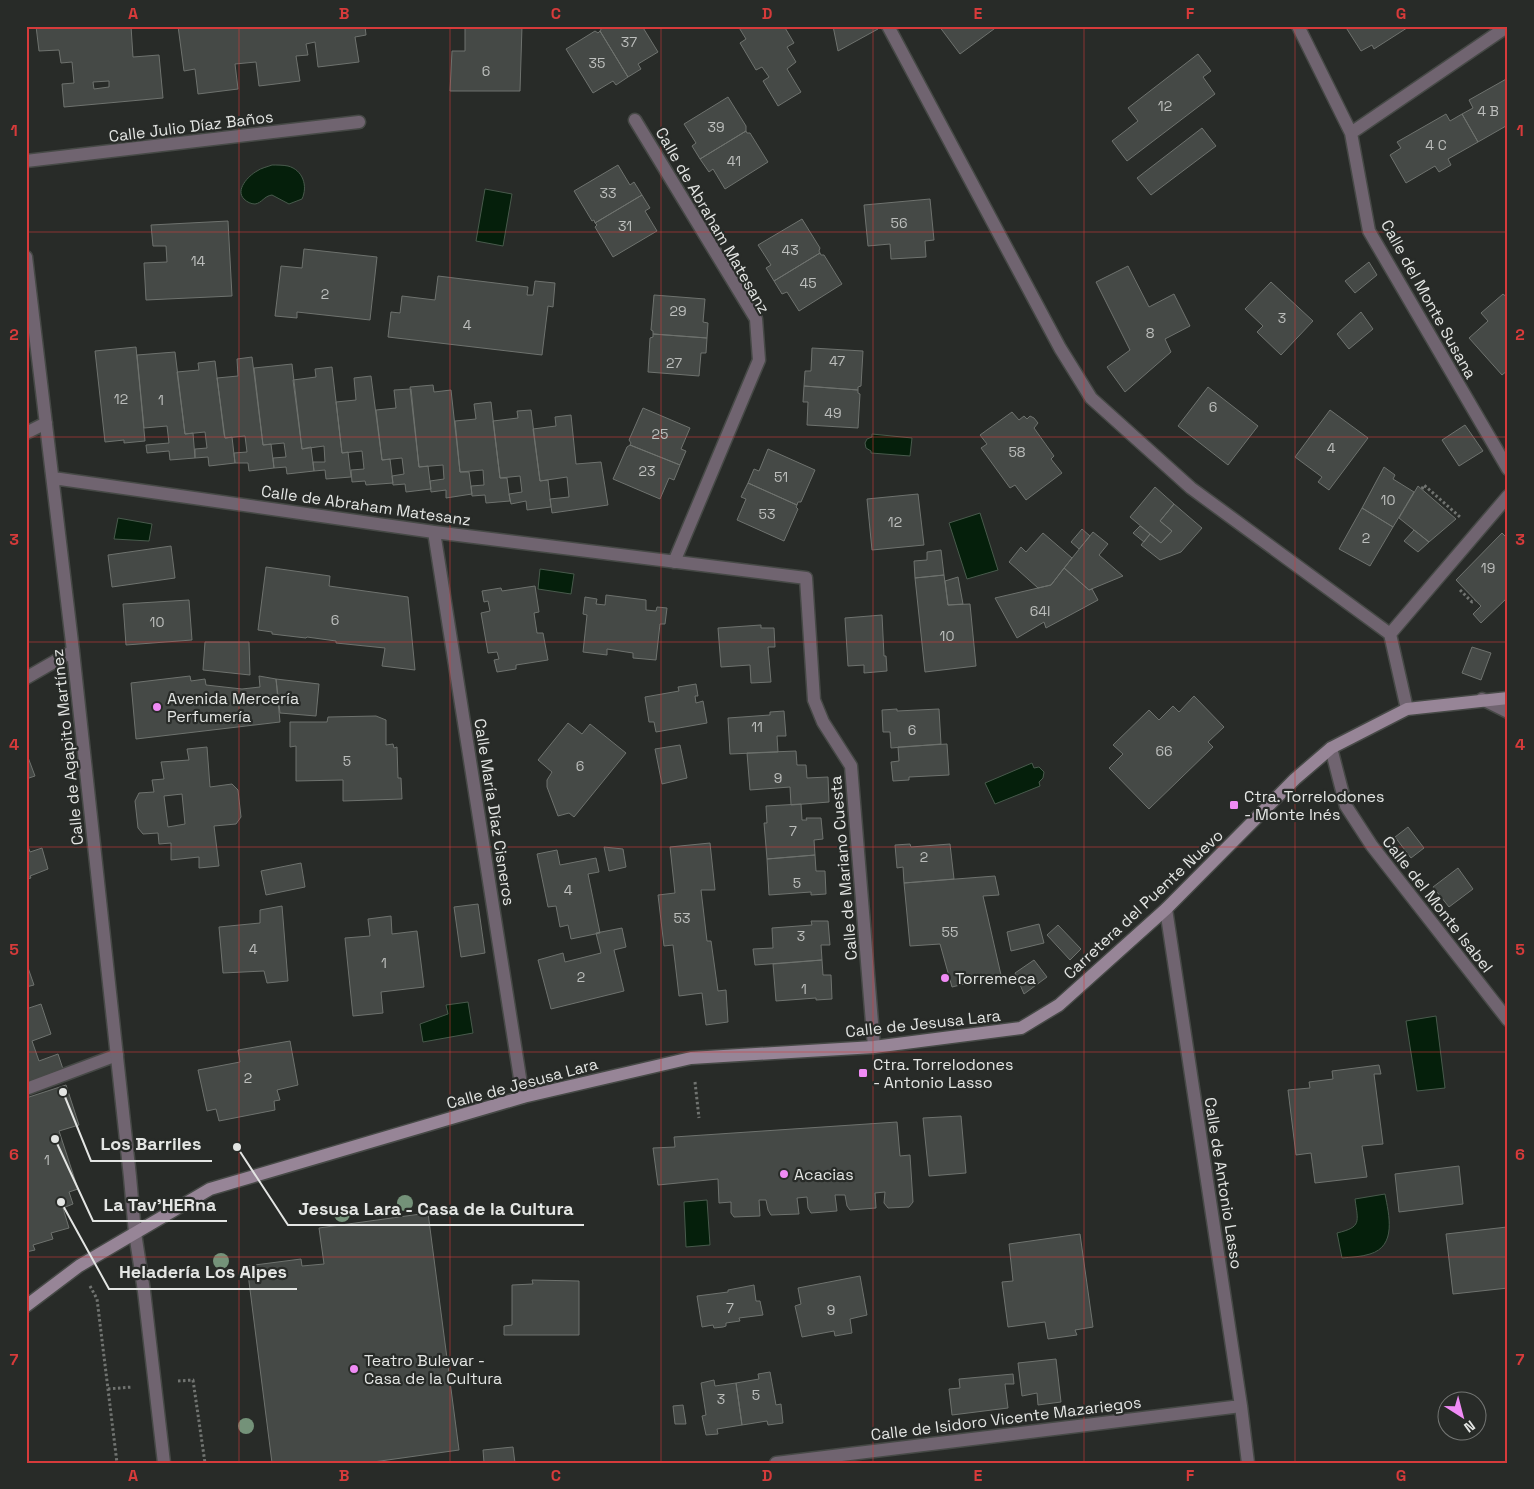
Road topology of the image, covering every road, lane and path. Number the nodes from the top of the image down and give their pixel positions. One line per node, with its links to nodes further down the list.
1 (888, 26): 21 (street)
2 (1298, 26): 6 (street, Calle del Monte Susana)
3 (1508, 26): 6 (street)
4 (635, 120): 17 (street, Calle de Abraham Matesanz)
5 (359, 122): 7 (street, Calle Julio Díaz Baños)
6 (1350, 133): 11 (street, Calle del Monte Susana)
7 (26, 161)
8 (26, 257): 9 (street, Calle de Agapito Martínez)
9 (46, 423): 10 (street); 12 (street, Calle de Agapito Martínez)
10 (26, 433)
11 (1508, 469)
12 (53, 478): 16 (street, Calle de Abraham Matesanz); 22 (street, Calle de Agapito Martínez)
13 (1422, 489): 15 (path)
14 (1508, 496): 21 (street)
15 (1466, 523)
16 (434, 532): 17 (street, Calle de Abraham Matesanz); 35 (street, Calle María Díaz Cisneros)
17 (674, 562): 18 (street, Calle de Abraham Matesanz)
18 (806, 578): 32 (street, Calle de Mariano Cuesta)
19 (1460, 589): 20 (path)
20 (1475, 600)
21 (1390, 634): 26 (street)
22 (73, 651): 23 (street); 33 (street, Calle de Agapito Martínez)
23 (26, 678)
24 (1508, 698): 25 (main road, Carretera del Puente Nuevo)
25 (1482, 699): 26 (main road, Carretera del Puente Nuevo); 27 (street)
26 (1407, 709): 28 (main road, Carretera del Puente Nuevo)
27 (1508, 712)
28 (1331, 748): 29 (main road, Carretera del Puente Nuevo); 31 (street, Calle del Monte Isabel)
29 (1166, 909): 30 (main road, Carretera del Puente Nuevo); 41 (street, Calle de Antonio Lasso)
30 (1059, 1005): 32 (main road, Calle de Jesusa Lara)
31 (1508, 1020)
32 (874, 1047): 35 (main road, Calle de Jesusa Lara)
33 (118, 1054): 34 (street); 38 (street, Calle de Agapito Martínez)
34 (26, 1089)
35 (523, 1097): 38 (main road, Calle de Jesusa Lara)
36 (697, 1098): 37 (path)
37 (699, 1118)
38 (135, 1234): 39 (main road, Calle de Jesusa Lara); 43 (street, Calle de Agapito Martínez)
39 (79, 1266): 40 (main road, Calle de Jesusa Lara); 42 (path)
40 (26, 1306)
41 (1241, 1406): 44 (street, Calle de Isidoro Vicente Mazariegos); 45 (street, Calle de Antonio Lasso)
42 (117, 1463)
43 (164, 1463)
44 (776, 1463)
45 (1248, 1463)

